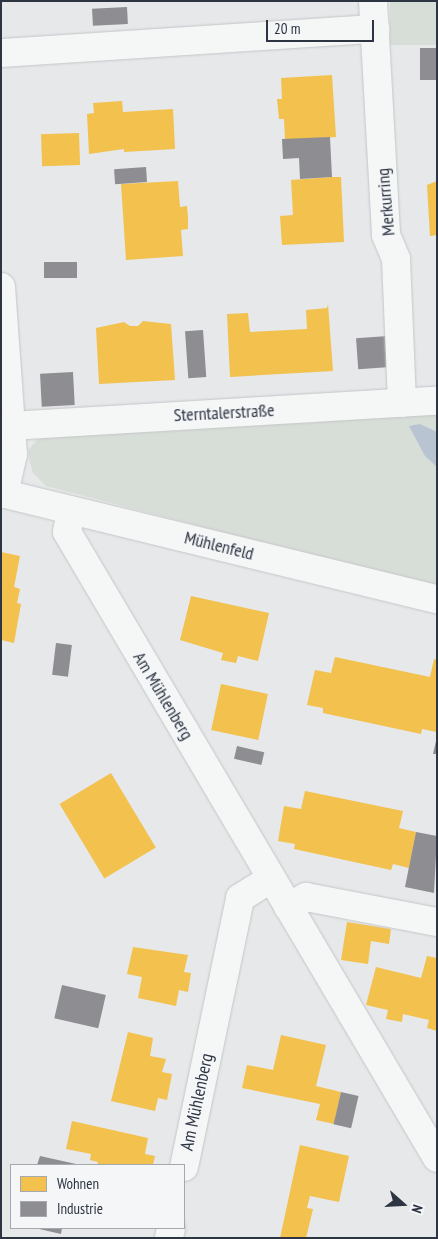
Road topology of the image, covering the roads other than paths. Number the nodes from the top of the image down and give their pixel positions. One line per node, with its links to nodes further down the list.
1 (374, 1): 2 (street, Merkurring)
2 (375, 29): 3 (street); 6 (street, Merkurring)
3 (1, 53)
4 (1, 287): 7 (street)
5 (437, 401): 6 (street, Sterntalerstraße)
6 (402, 403): 7 (street, Sterntalerstraße)
7 (11, 426): 8 (street)
8 (2, 494): 9 (street, Mühlenfeld)
9 (71, 511): 10 (street, Mühlenfeld); 11 (street, Am Mühlenberg)
10 (437, 599)
11 (271, 879): 12 (street, Am Mühlenberg); 15 (street, Am Mühlenberg)
12 (288, 907): 13 (street); 14 (street, Am Mühlenberg)
13 (437, 922)
14 (437, 1158)
15 (185, 1164)

